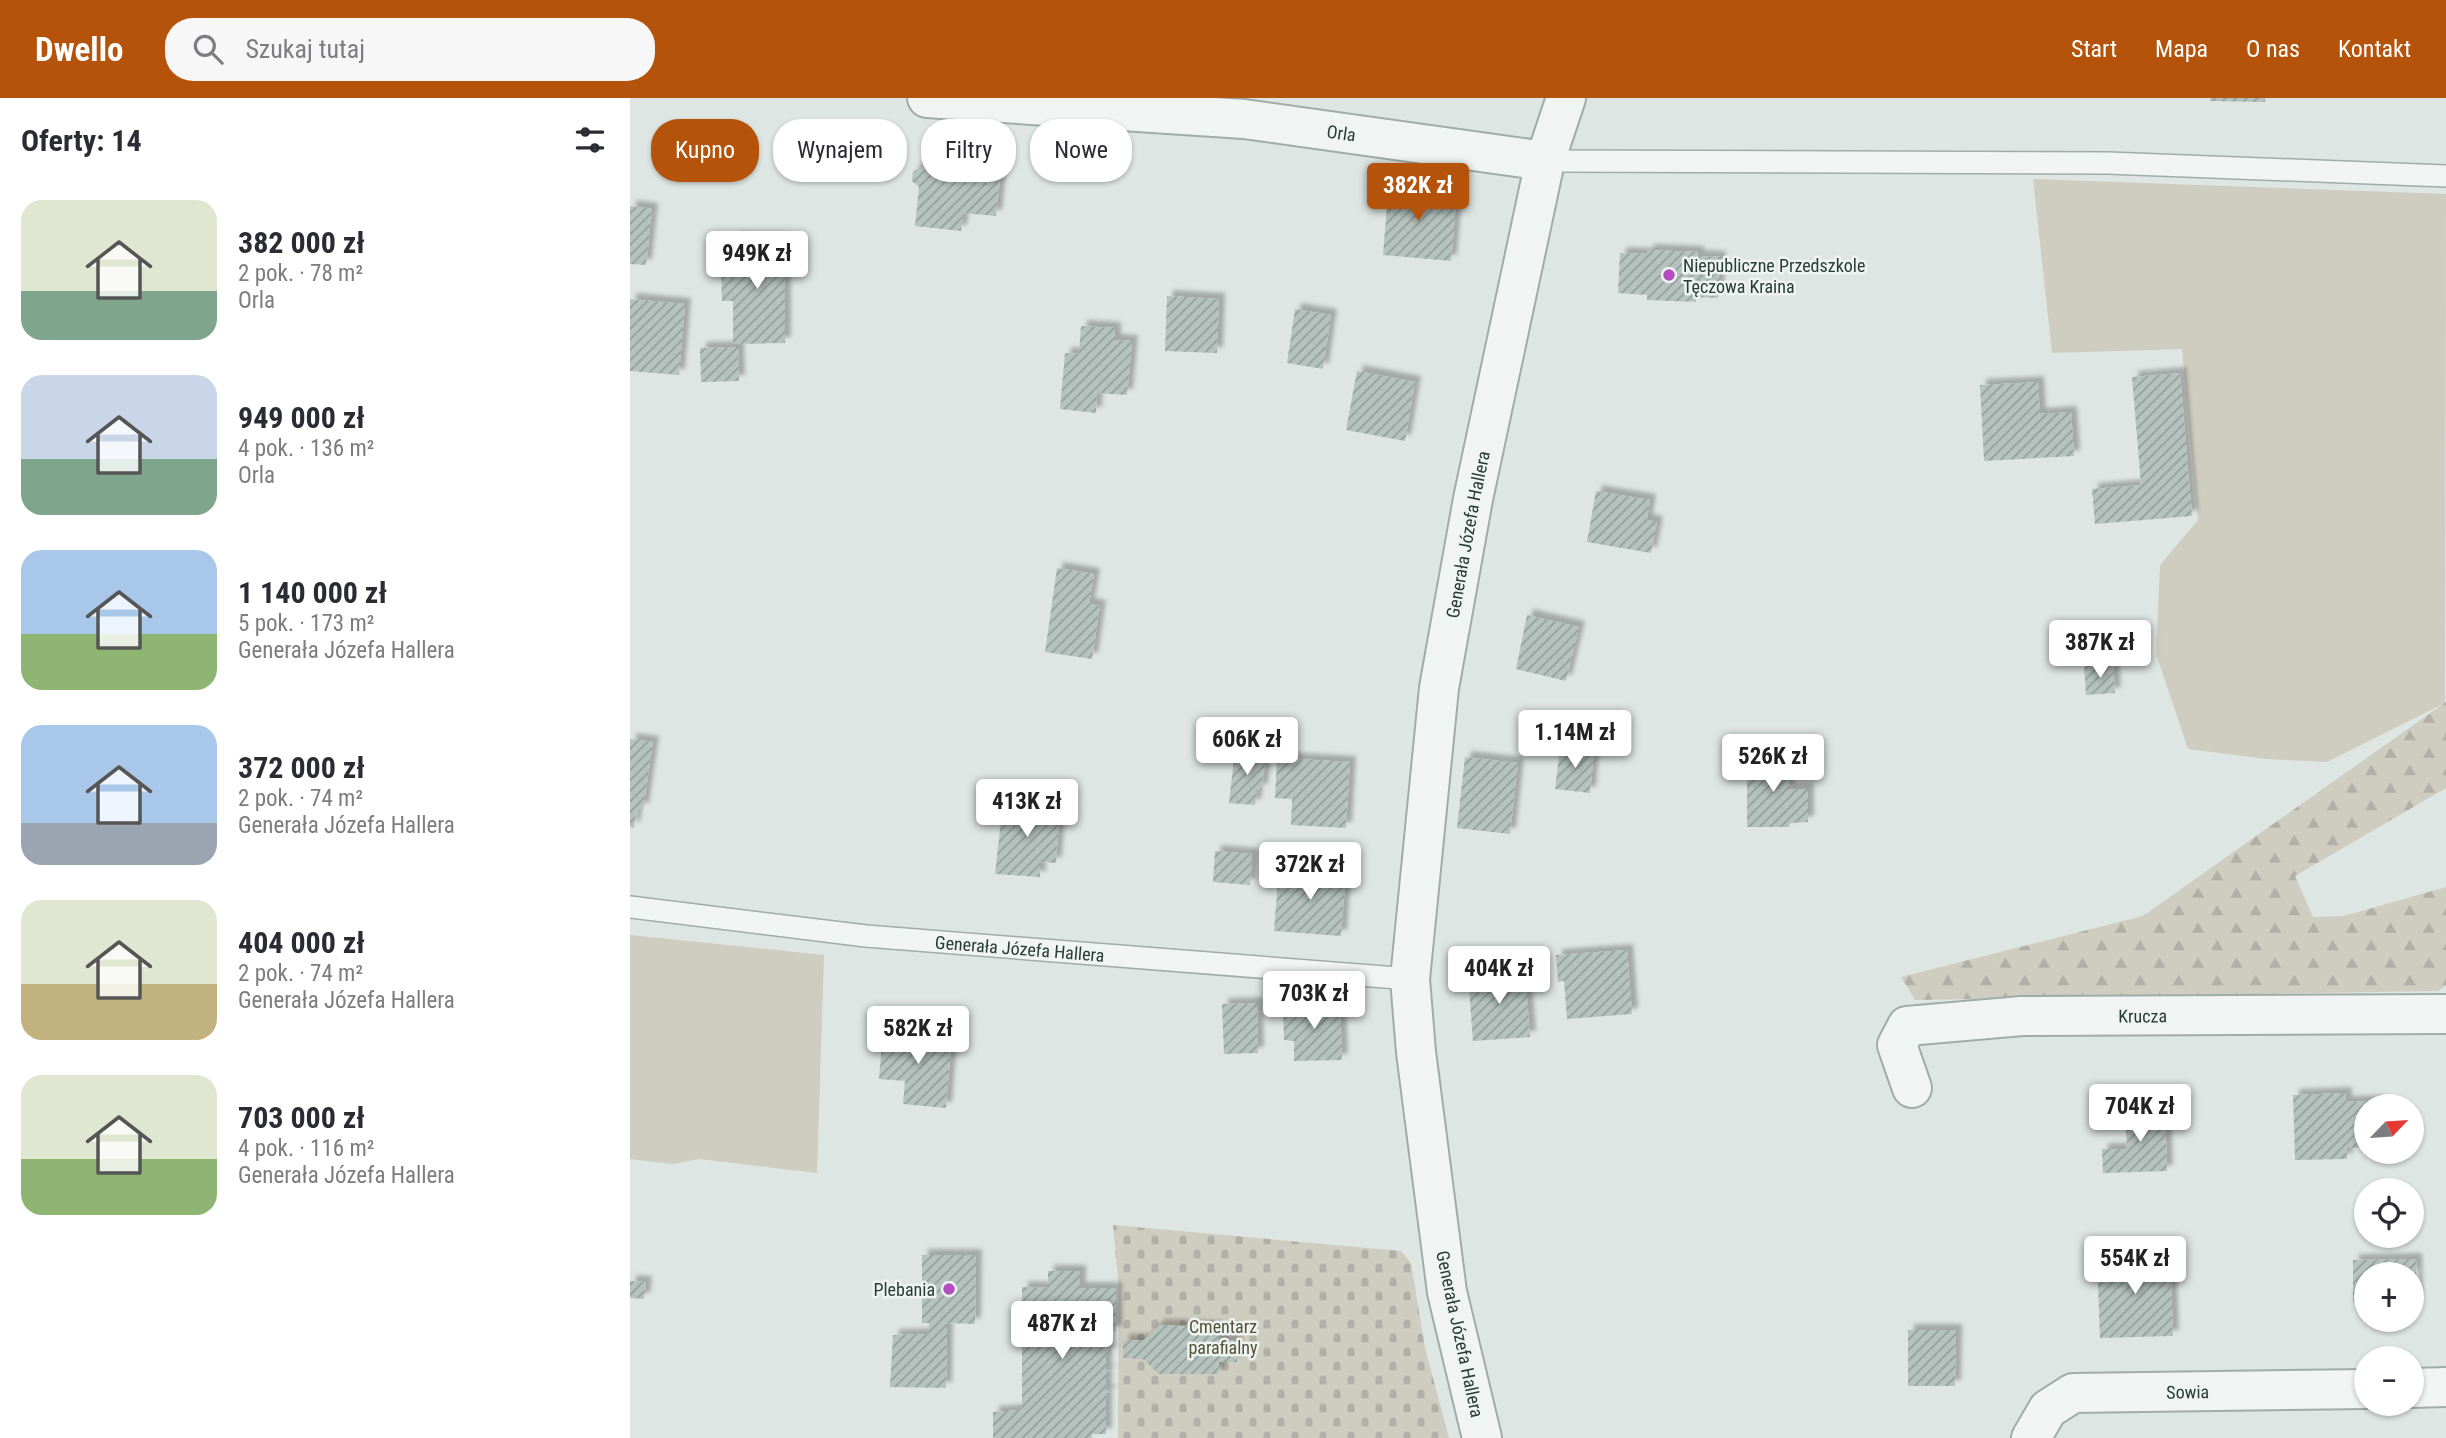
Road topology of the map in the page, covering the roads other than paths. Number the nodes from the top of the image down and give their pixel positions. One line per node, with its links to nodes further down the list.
1 (927, 98): 3 (street, Orla)
2 (1566, 98): 3 (street, Generała Józefa Hallera)
3 (1545, 161): 4 (lane); 6 (street, Generała Józefa Hallera)
4 (2446, 176)
5 (630, 907): 6 (lane, Generała Józefa Hallera)
6 (1410, 979): 12 (street, Generała Józefa Hallera)
7 (2446, 1014): 8 (street, Krucza)
8 (1912, 1088)
9 (2446, 1387): 10 (street)
10 (2424, 1388)
11 (2354, 1389): 13 (street, Sowia)
12 (1482, 1438)
13 (2031, 1438)

